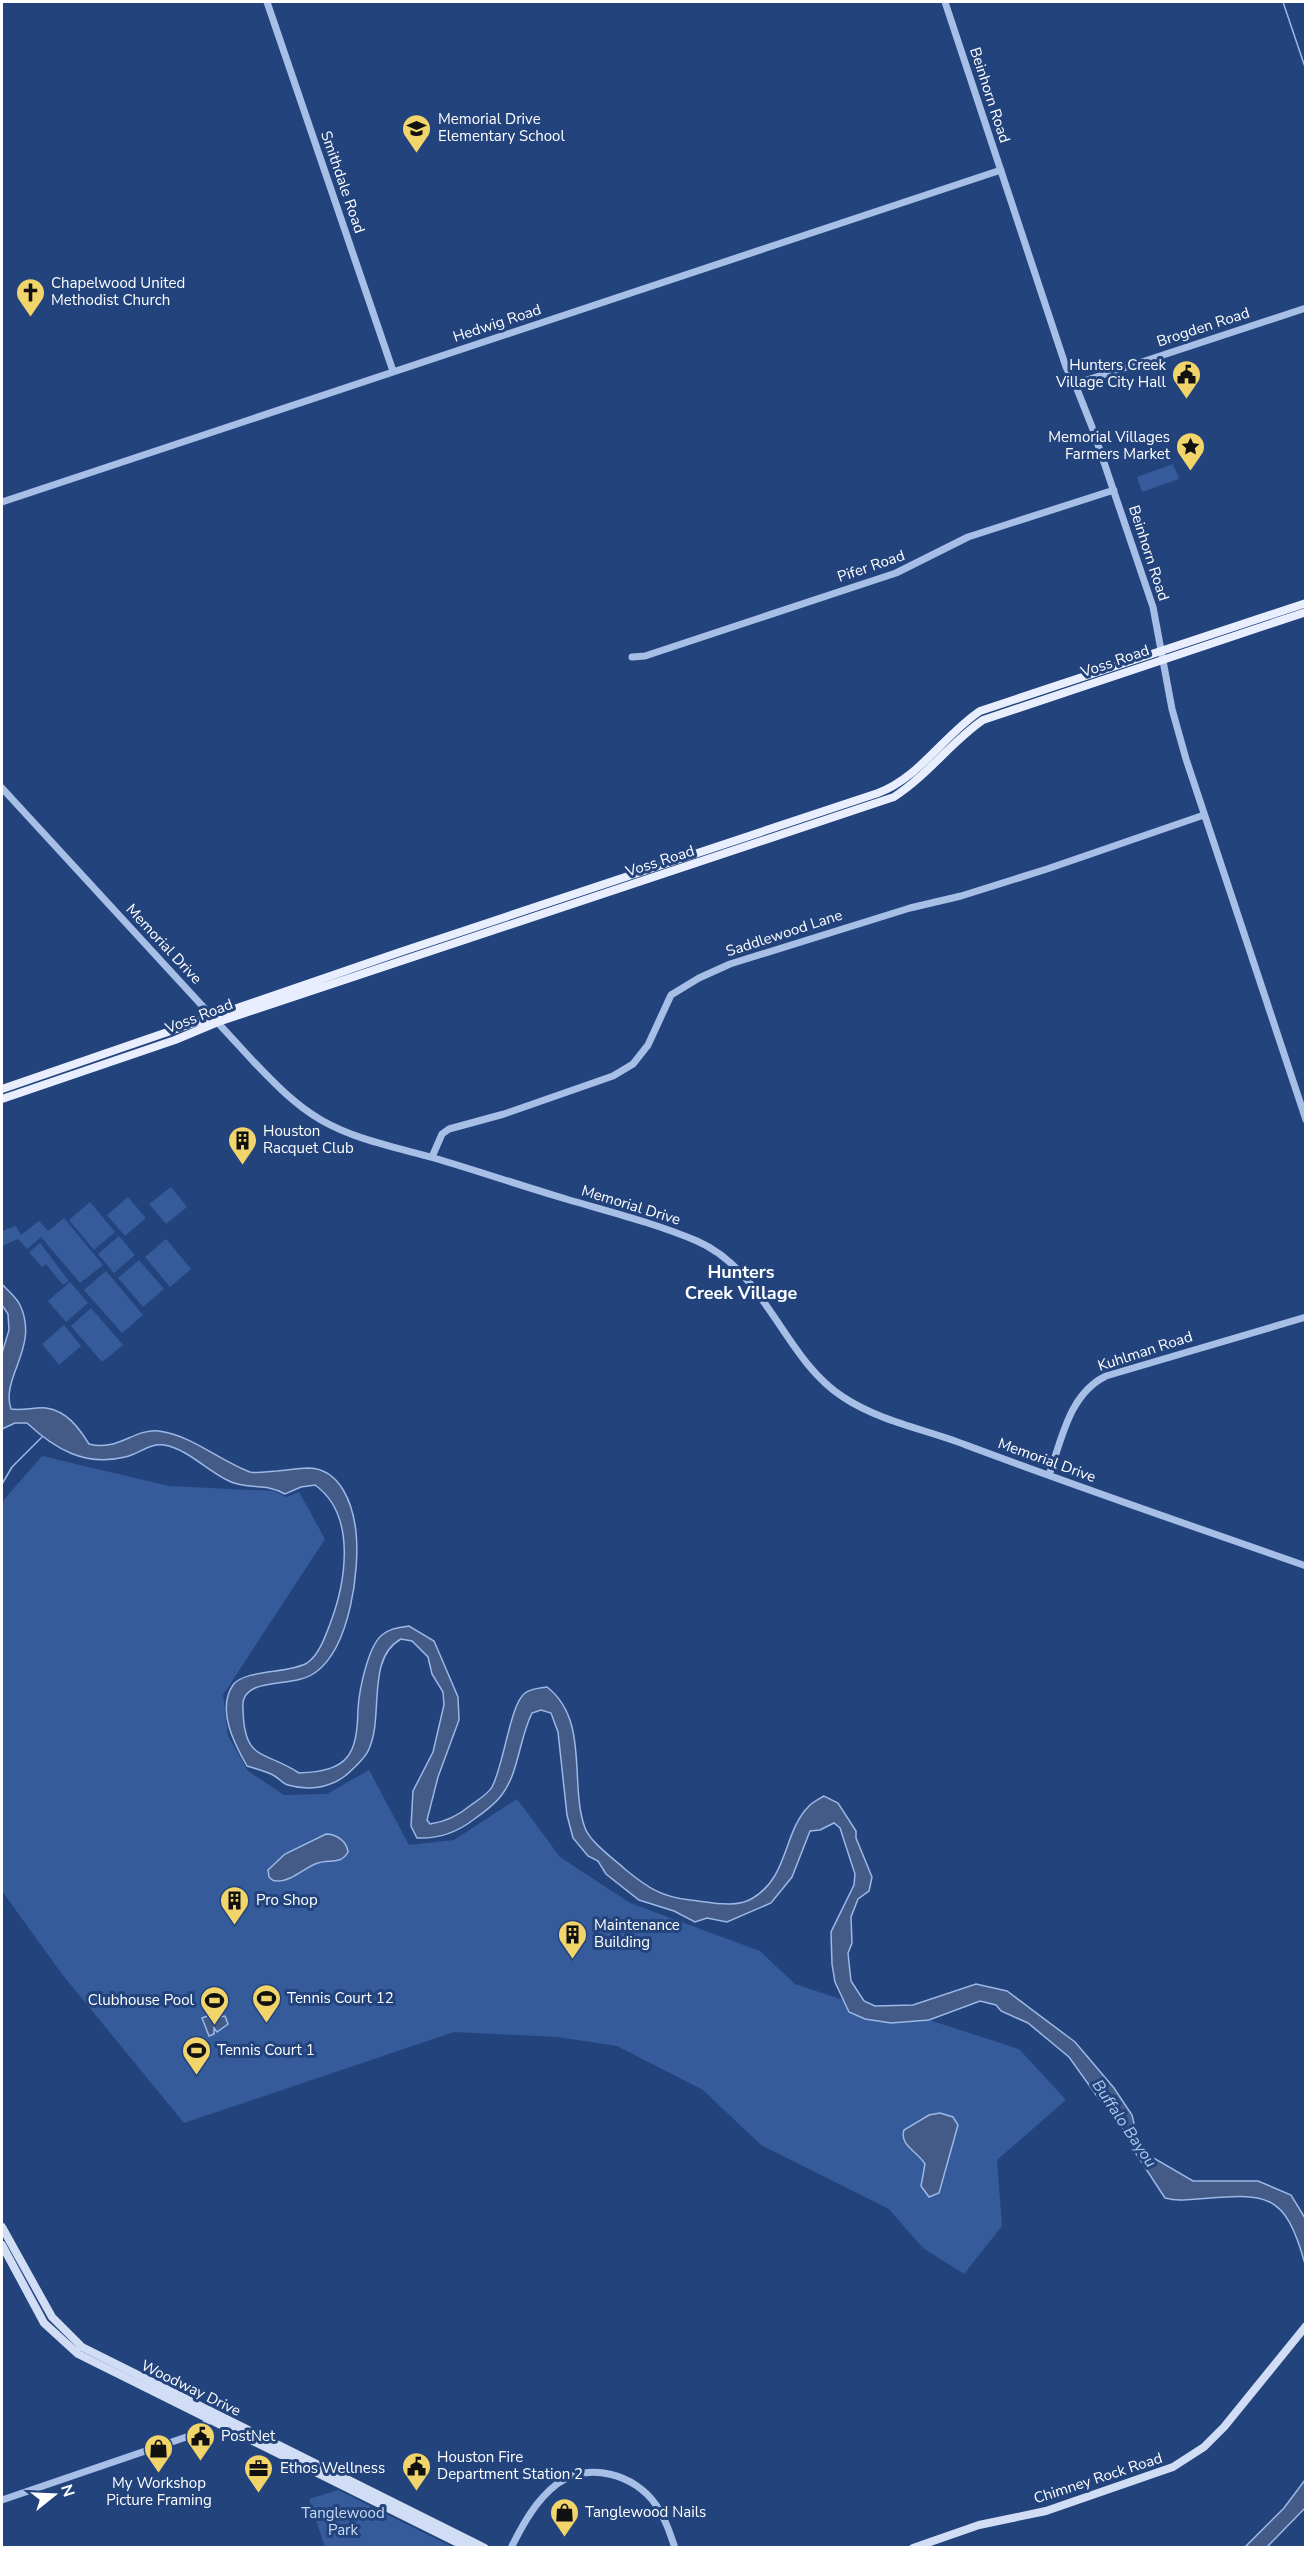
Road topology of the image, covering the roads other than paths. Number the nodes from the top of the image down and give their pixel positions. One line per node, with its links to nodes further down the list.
1 (267, 2): 5 (street, Smithdale Road)
2 (945, 2): 3 (street, Beinhorn Road)
3 (1001, 170): 5 (street, Hedwig Road); 6 (street, Beinhorn Road)
4 (1305, 308): 6 (street, Brogden Road)
5 (393, 371): 8 (street, Hedwig Road)
6 (1076, 384): 7 (street, Beinhorn Road)
7 (1114, 490): 11 (street, Beinhorn Road); 12 (street, Pifer Road)
8 (2, 502)
9 (1305, 603): 11 (main road, Voss Road)
10 (1305, 612): 11 (main road, Voss Road)
11 (1163, 655): 14 (street, Beinhorn Road); 15 (main road, Voss Road)
12 (632, 657)
13 (2, 788): 15 (street, Memorial Drive)
14 (1204, 815): 22 (street, Beinhorn Road); 23 (street, Saddlewood Lane)
15 (215, 1019): 16 (main road, Voss Road); 17 (main road, Voss Road); 23 (street, Memorial Drive)
16 (92, 1059): 17 (main road); 18 (main road, Voss Road)
17 (94, 1068): 19 (main road, Voss Road)
18 (34, 1078): 19 (main road); 20 (main road, Voss Road)
19 (37, 1087): 21 (main road, Voss Road)
20 (2, 1089)
21 (2, 1099)
22 (1305, 1120)
23 (432, 1157): 25 (street, Memorial Drive)
24 (1305, 1317): 25 (street, Kuhlman Road)
25 (1049, 1475): 26 (street, Memorial Drive)
26 (1305, 1566)
27 (2, 2227): 28 (main road, Woodway Drive)
28 (3, 2239): 30 (main road, Woodway Drive)
29 (1305, 2327): 41 (main road, Chimney Rock Road)
30 (211, 2418): 31 (main road, Woodway Drive); 32 (street)
31 (272, 2447): 33 (main road, Woodway Drive); 34 (main road, Woodway Drive)
32 (2, 2500)
33 (391, 2500): 34 (main road); 35 (main road, Woodway Drive)
34 (387, 2509): 36 (main road, Woodway Drive)
35 (410, 2510): 36 (main road); 38 (main road, Woodway Drive)
36 (406, 2518): 37 (main road, Woodway Drive)
37 (468, 2547)
38 (485, 2547)
39 (511, 2547): 40 (street)
40 (675, 2547)
41 (913, 2547)

